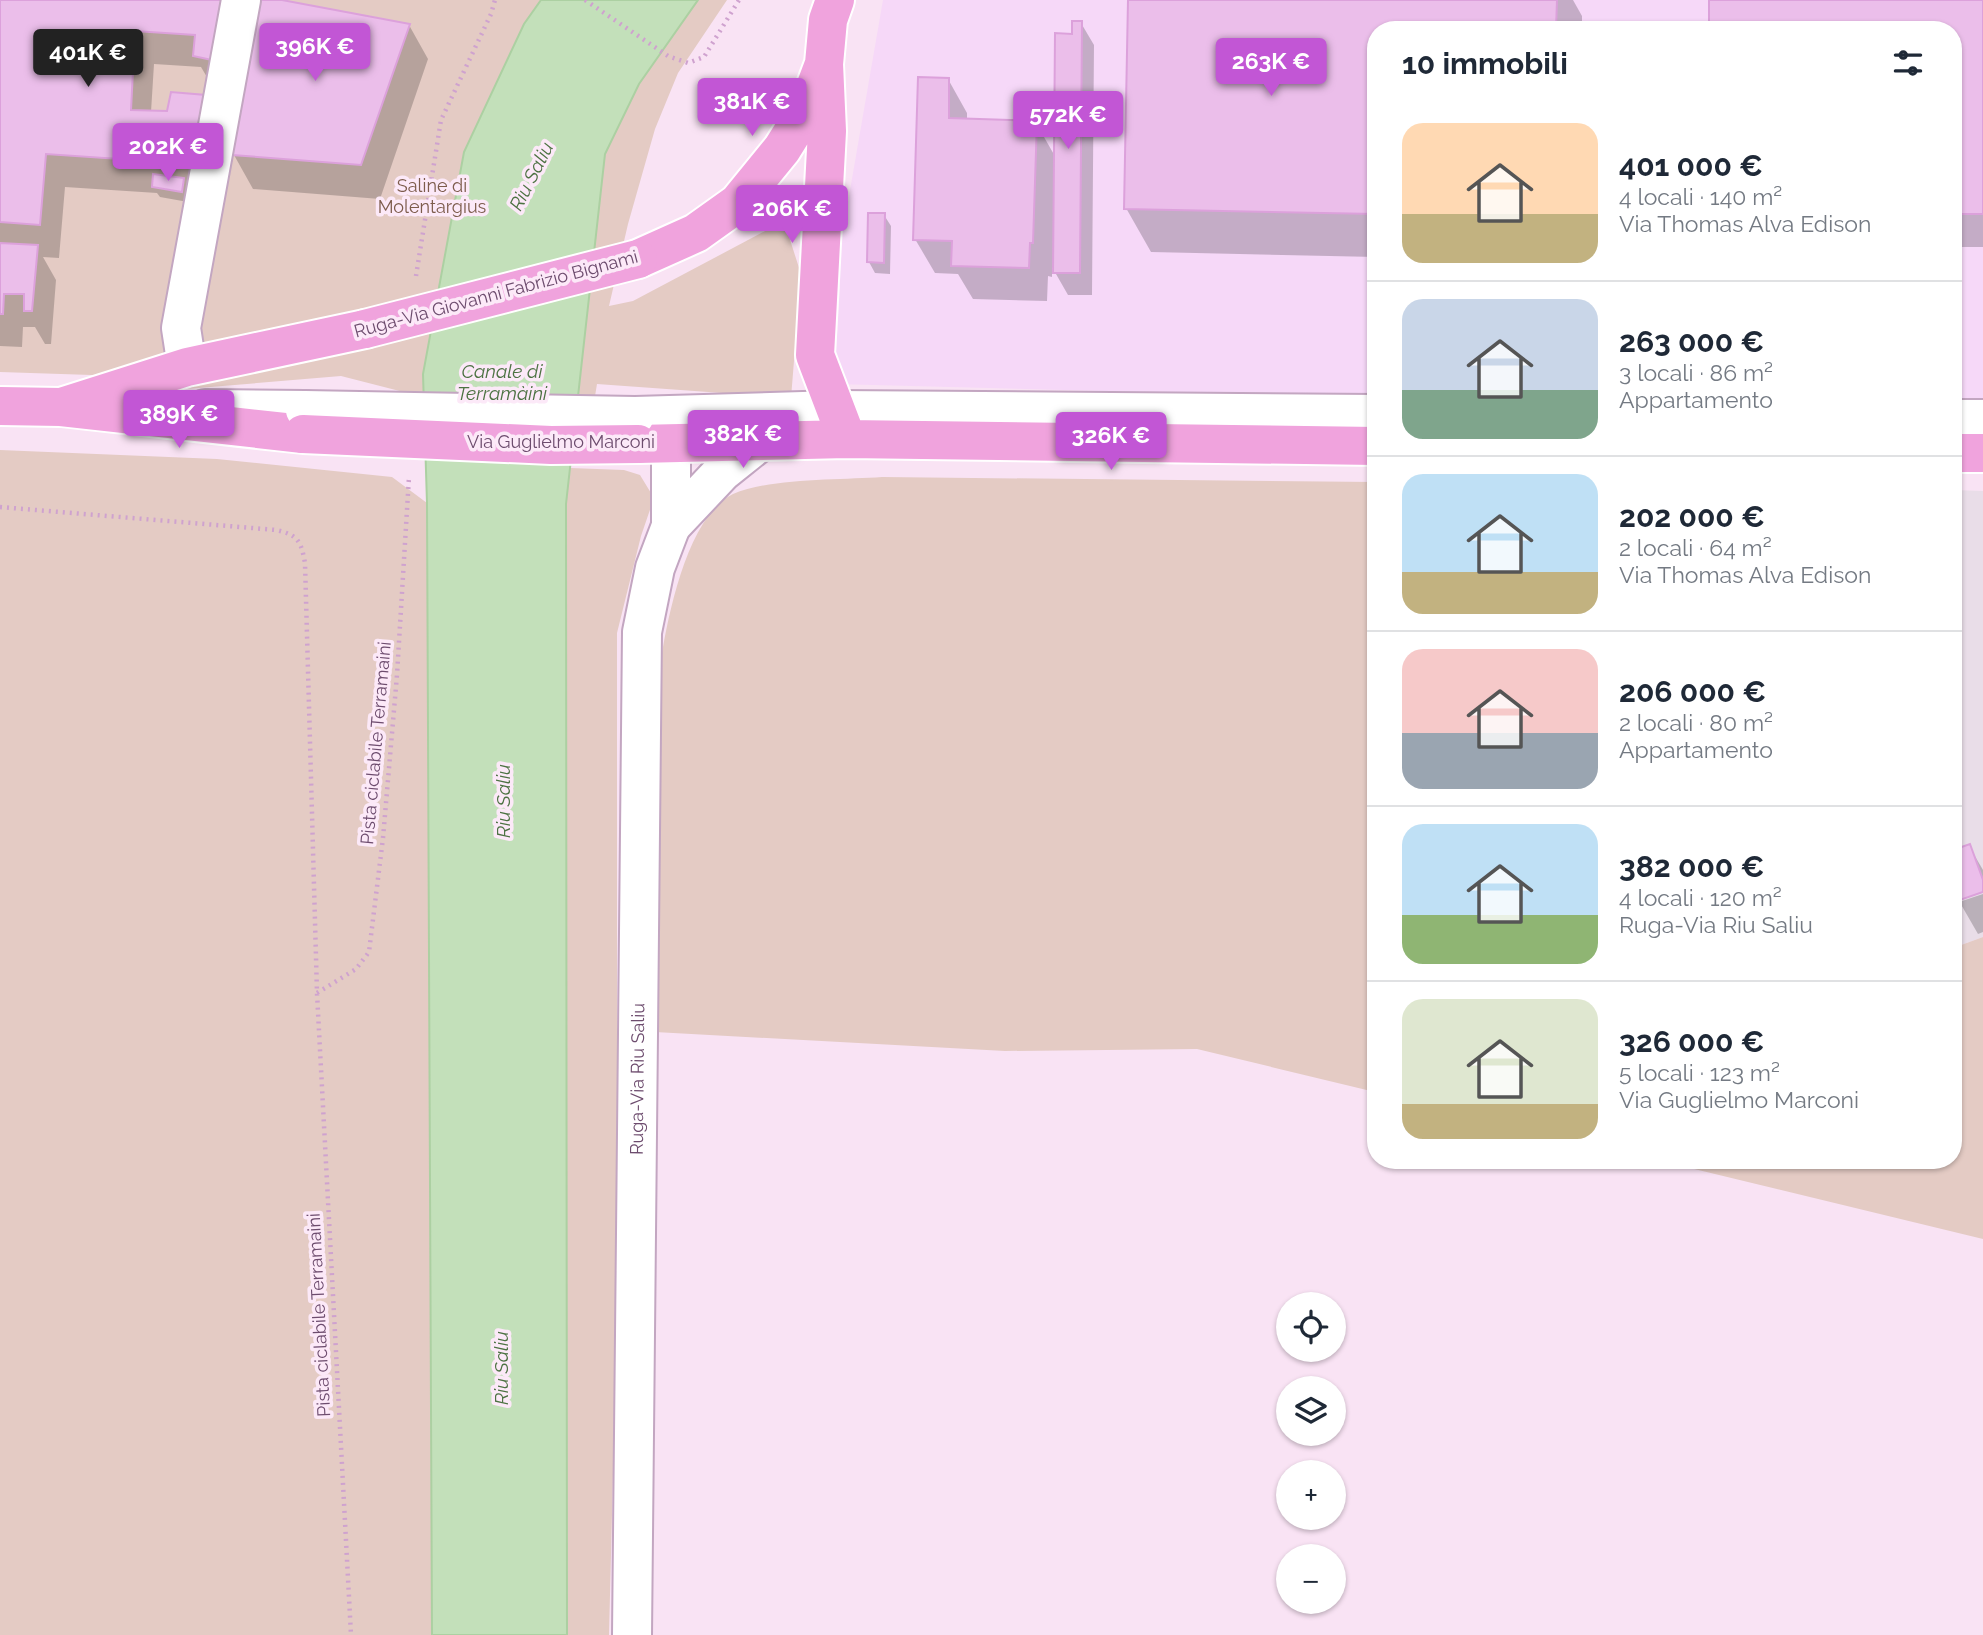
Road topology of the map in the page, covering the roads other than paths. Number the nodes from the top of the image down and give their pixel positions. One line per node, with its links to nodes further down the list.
1 (241, 0): 4 (street)
2 (835, 0): 3 (main road, Ruga-Via Giovanni Fabrizio Bignami)
3 (824, 64): 4 (main road, Ruga-Via Giovanni Fabrizio Bignami, bridge); 10 (main road)
4 (187, 367): 6 (main road, Ruga-Via Giovanni Fabrizio Bignami)
5 (0, 406): 6 (main road, Via Guglielmo Marconi)
6 (61, 407): 11 (main road, Via Guglielmo Marconi, bridge)
7 (1367, 414): 10 (street)
8 (1962, 419): 9 (street)
9 (1983, 419)
10 (842, 424): 11 (street); 12 (main road, Via Guglielmo Marconi); 13 (main road, Via Guglielmo Marconi)
11 (648, 434): 12 (main road, Via Guglielmo Marconi); 16 (street, Ruga-Via Riu Saliu)
12 (762, 440): 16 (street, Ruga-Via Riu Saliu)
13 (1367, 446)
14 (1962, 453): 15 (main road)
15 (1983, 453)
16 (671, 526): 17 (street, Ruga-Via Riu Saliu)
17 (632, 1635)

